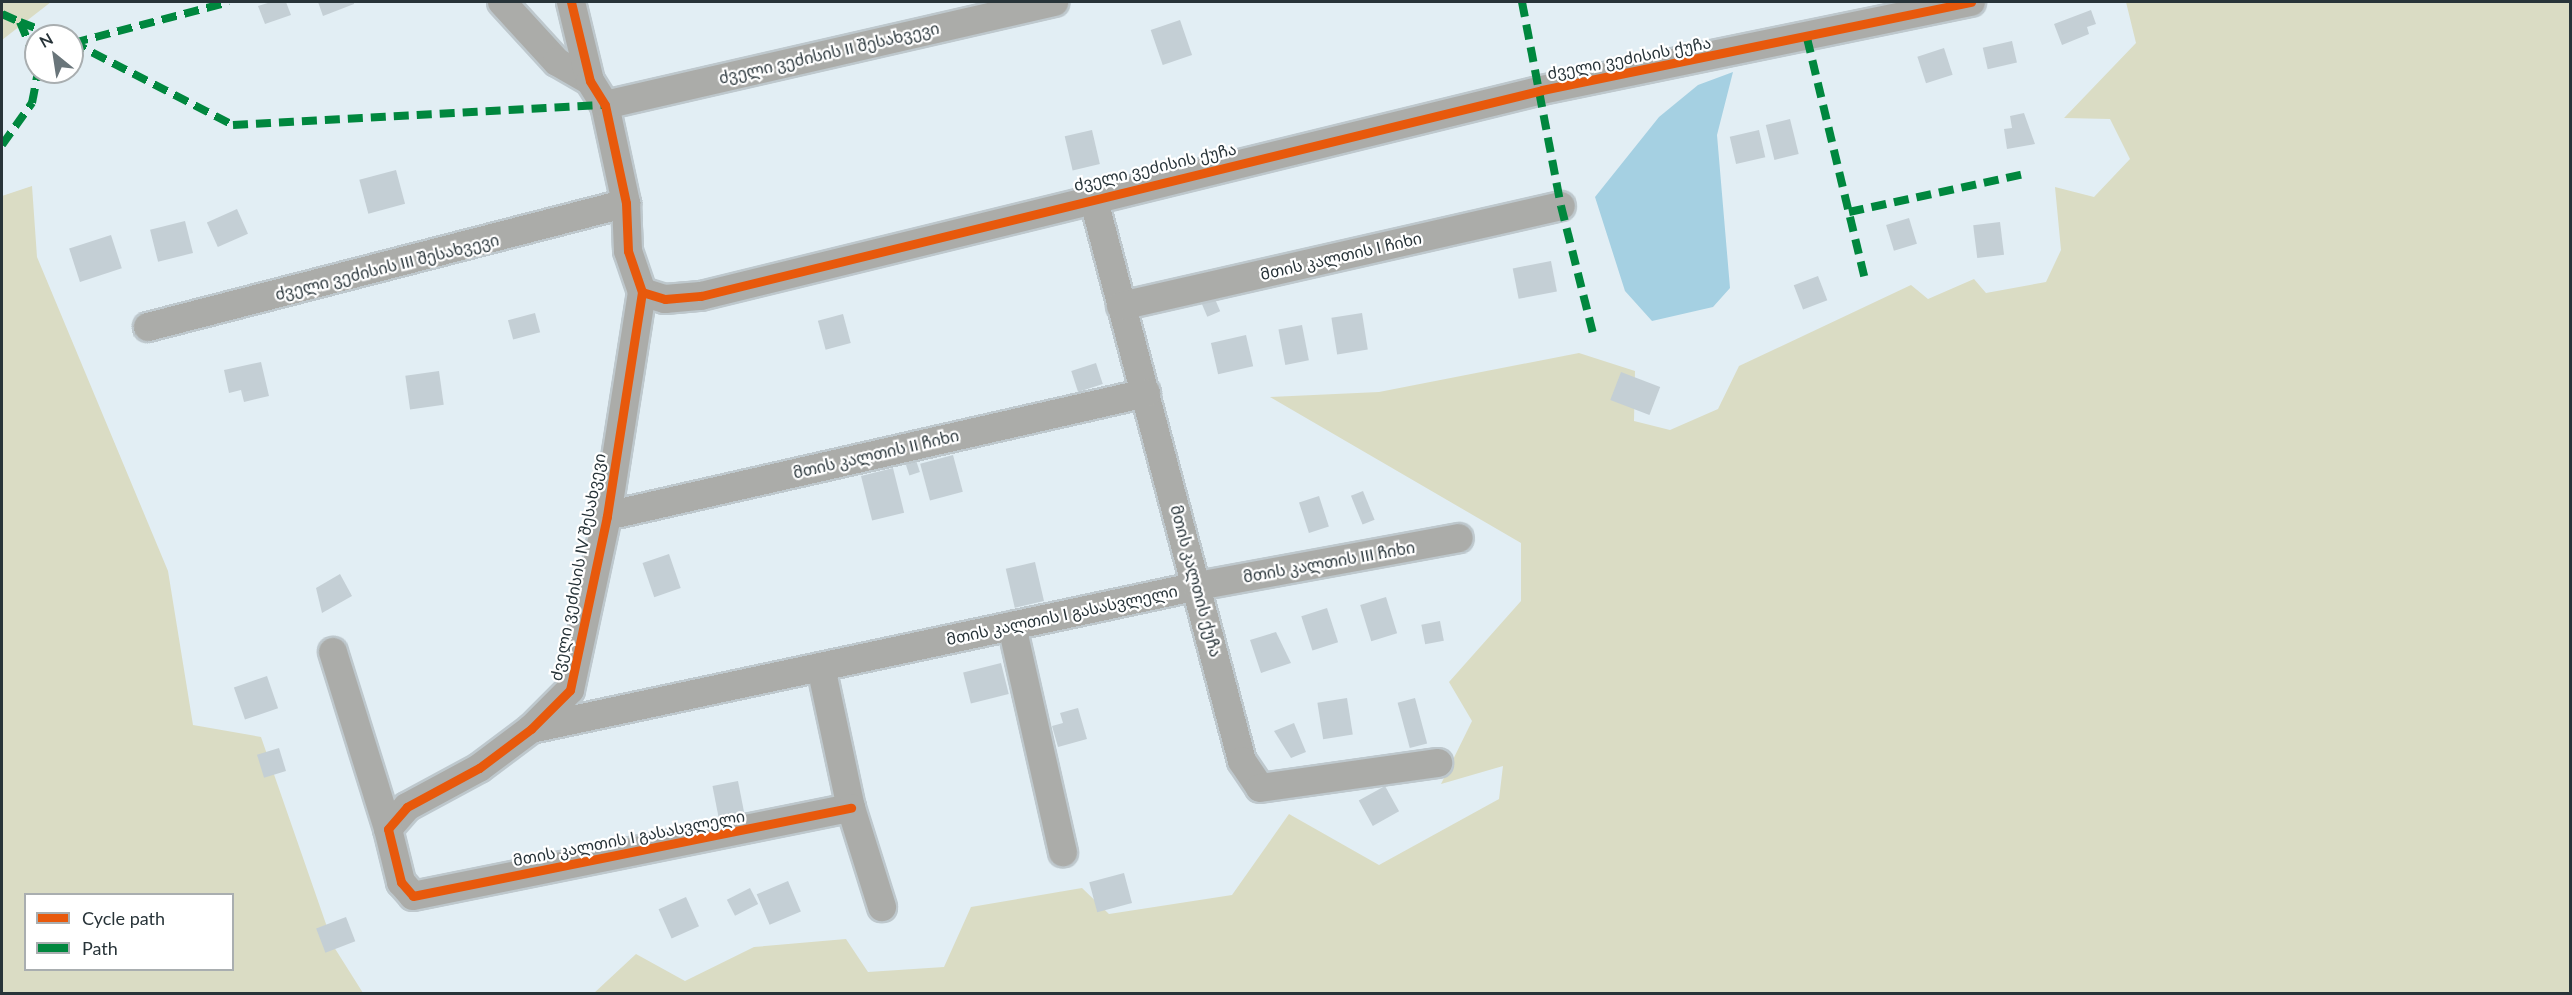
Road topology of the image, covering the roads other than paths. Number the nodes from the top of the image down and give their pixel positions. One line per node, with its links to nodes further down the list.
1 (502, 2): 5 (street)
2 (571, 2): 5 (street)
3 (1054, 2): 6 (street, ძველი ვეძისის II შესახვევი)
4 (1971, 2): 7 (street, ძველი ვეძისის ქუჩა)
5 (590, 81): 6 (street)
6 (605, 105): 8 (street)
7 (1093, 197): 10 (street, ძველი ვეძისის ქუჩა); 11 (street, მთის კალთის ქუჩა)
8 (626, 202): 10 (street); 12 (street, ძველი ვეძისის III შესახვევი)
9 (1561, 206): 11 (street, მთის კალთის I ჩიხი)
10 (642, 292): 14 (street, ძველი ვეძისის IV შესახვევი)
11 (1121, 306): 13 (street, მთის კალთის ქუჩა)
12 (148, 327)
13 (1146, 393): 14 (street, მთის კალთის II ჩიხი); 16 (street, მთის კალთის ქუჩა)
14 (607, 516): 20 (street, ძველი ვეძისის IV შესახვევი)
15 (1459, 538): 16 (street, მთის კალთის III ჩიხი)
16 (1198, 586): 17 (street, მთის კალთის I გასასვლელი); 21 (street, მთის კალთის ქუჩა)
17 (1012, 626): 19 (street, მთის კალთის I გასასვლელი); 24 (street)
18 (333, 652): 23 (street)
19 (821, 667): 20 (street, მთის კალთის I გასასვლელი); 22 (street)
20 (531, 729): 23 (street, ძველი ვეძისის IV შესახვევი)
21 (1438, 764)
22 (851, 808): 23 (street, მთის კალთის I გასასვლელი); 25 (street)
23 (388, 829)
24 (1063, 852)
25 (882, 907)

